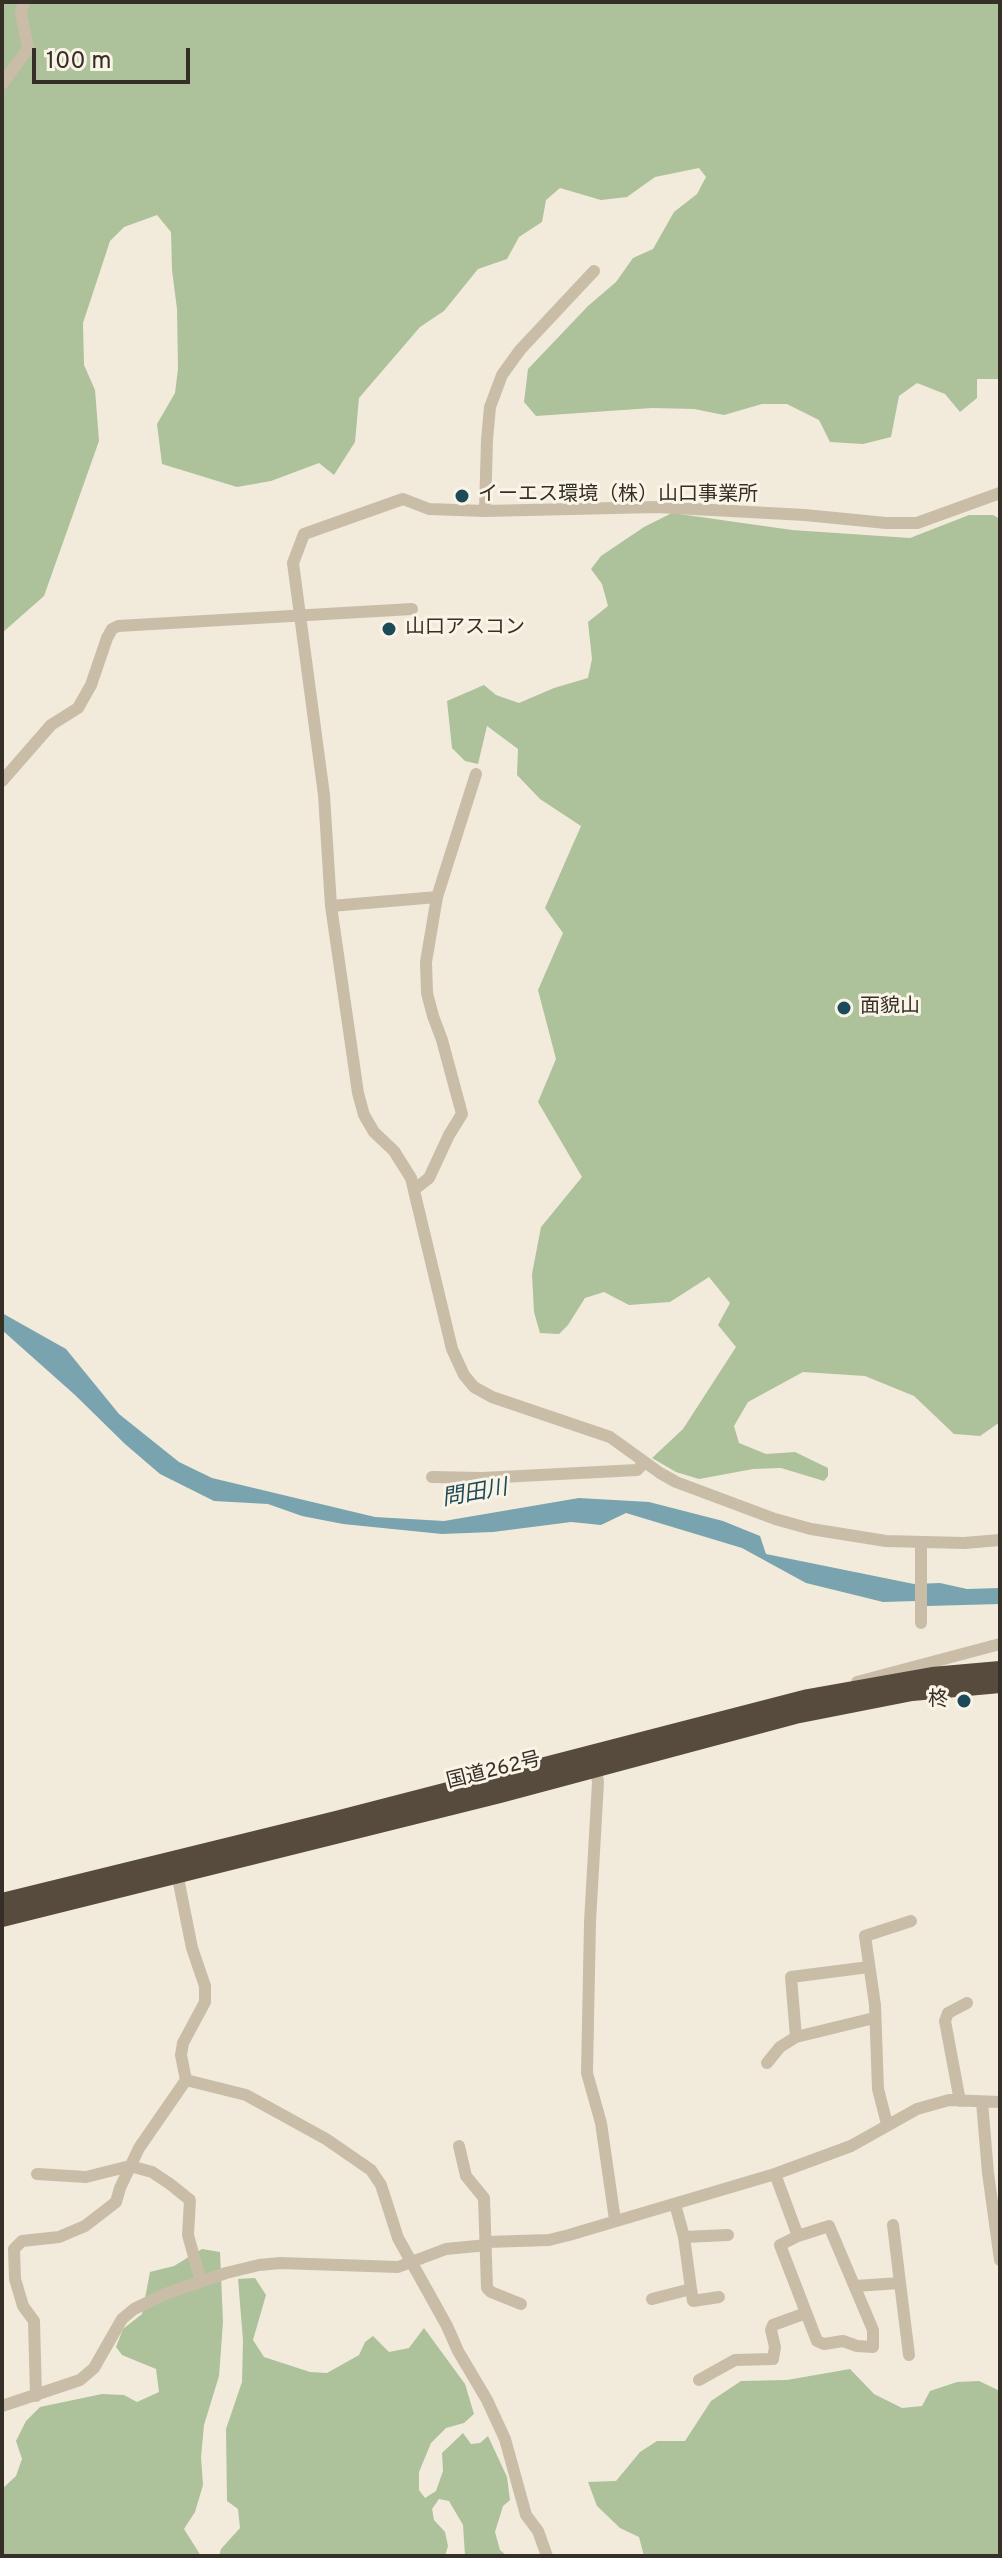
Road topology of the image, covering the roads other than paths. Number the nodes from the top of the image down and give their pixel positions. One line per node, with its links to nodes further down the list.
1 (24, 2): 2 (street)
2 (2, 84)
3 (594, 271): 5 (street)
4 (1000, 493): 5 (street)
5 (485, 511): 7 (street)
6 (412, 609): 7 (street)
7 (301, 617): 9 (street); 11 (street)
8 (476, 774): 10 (street)
9 (2, 781)
10 (437, 897): 11 (street); 12 (street)
11 (331, 906): 12 (street)
12 (415, 1189): 13 (street)
13 (644, 1463): 14 (street); 16 (street)
14 (432, 1477)
15 (1000, 1540): 16 (street)
16 (921, 1545): 17 (street)
17 (921, 1621)
18 (1000, 1644): 23 (street)
19 (1000, 1664): 21 (highway)
20 (1000, 1670): 21 (highway, 国道262号)
21 (946, 1675): 23 (highway, 国道262号)
22 (1000, 1684): 24 (highway, 国道262号)
23 (739, 1715): 24 (highway, 国道262号)
24 (595, 1762): 25 (highway, 国道262号); 44 (street)
25 (176, 1866): 26 (highway, 国道262号); 27 (highway, 国道262号); 34 (street)
26 (2, 1902)
27 (2, 1918)
28 (911, 1921): 29 (street)
29 (869, 1967): 31 (street); 32 (street)
30 (967, 2003): 35 (street)
31 (874, 2018): 32 (street); 38 (street)
32 (796, 2037): 33 (street)
33 (767, 2063)
34 (186, 2080): 40 (street); 51 (street)
35 (960, 2101): 36 (street); 38 (street)
36 (982, 2102): 37 (street); 50 (street)
37 (1000, 2102)
38 (887, 2124): 42 (street)
39 (459, 2146): 49 (street)
40 (130, 2166): 41 (street); 52 (street); 62 (street)
41 (37, 2174)
42 (775, 2174): 43 (street); 47 (street)
43 (675, 2204): 44 (street); 48 (street)
44 (615, 2220): 49 (street)
45 (893, 2225): 53 (street)
46 (728, 2235): 48 (street)
47 (798, 2236): 54 (street); 59 (street)
48 (684, 2237): 55 (street)
49 (487, 2244): 51 (street); 58 (street)
50 (1000, 2260)
51 (411, 2262): 52 (street); 64 (street)
52 (201, 2282): 62 (street)
53 (900, 2283): 54 (street); 60 (street)
54 (855, 2286): 59 (street)
55 (691, 2289): 56 (street); 57 (street)
56 (719, 2297)
57 (652, 2299)
58 (521, 2304)
59 (806, 2313): 61 (street)
60 (909, 2355)
61 (699, 2380)
62 (36, 2396): 63 (street)
63 (2, 2406)
64 (547, 2556)

